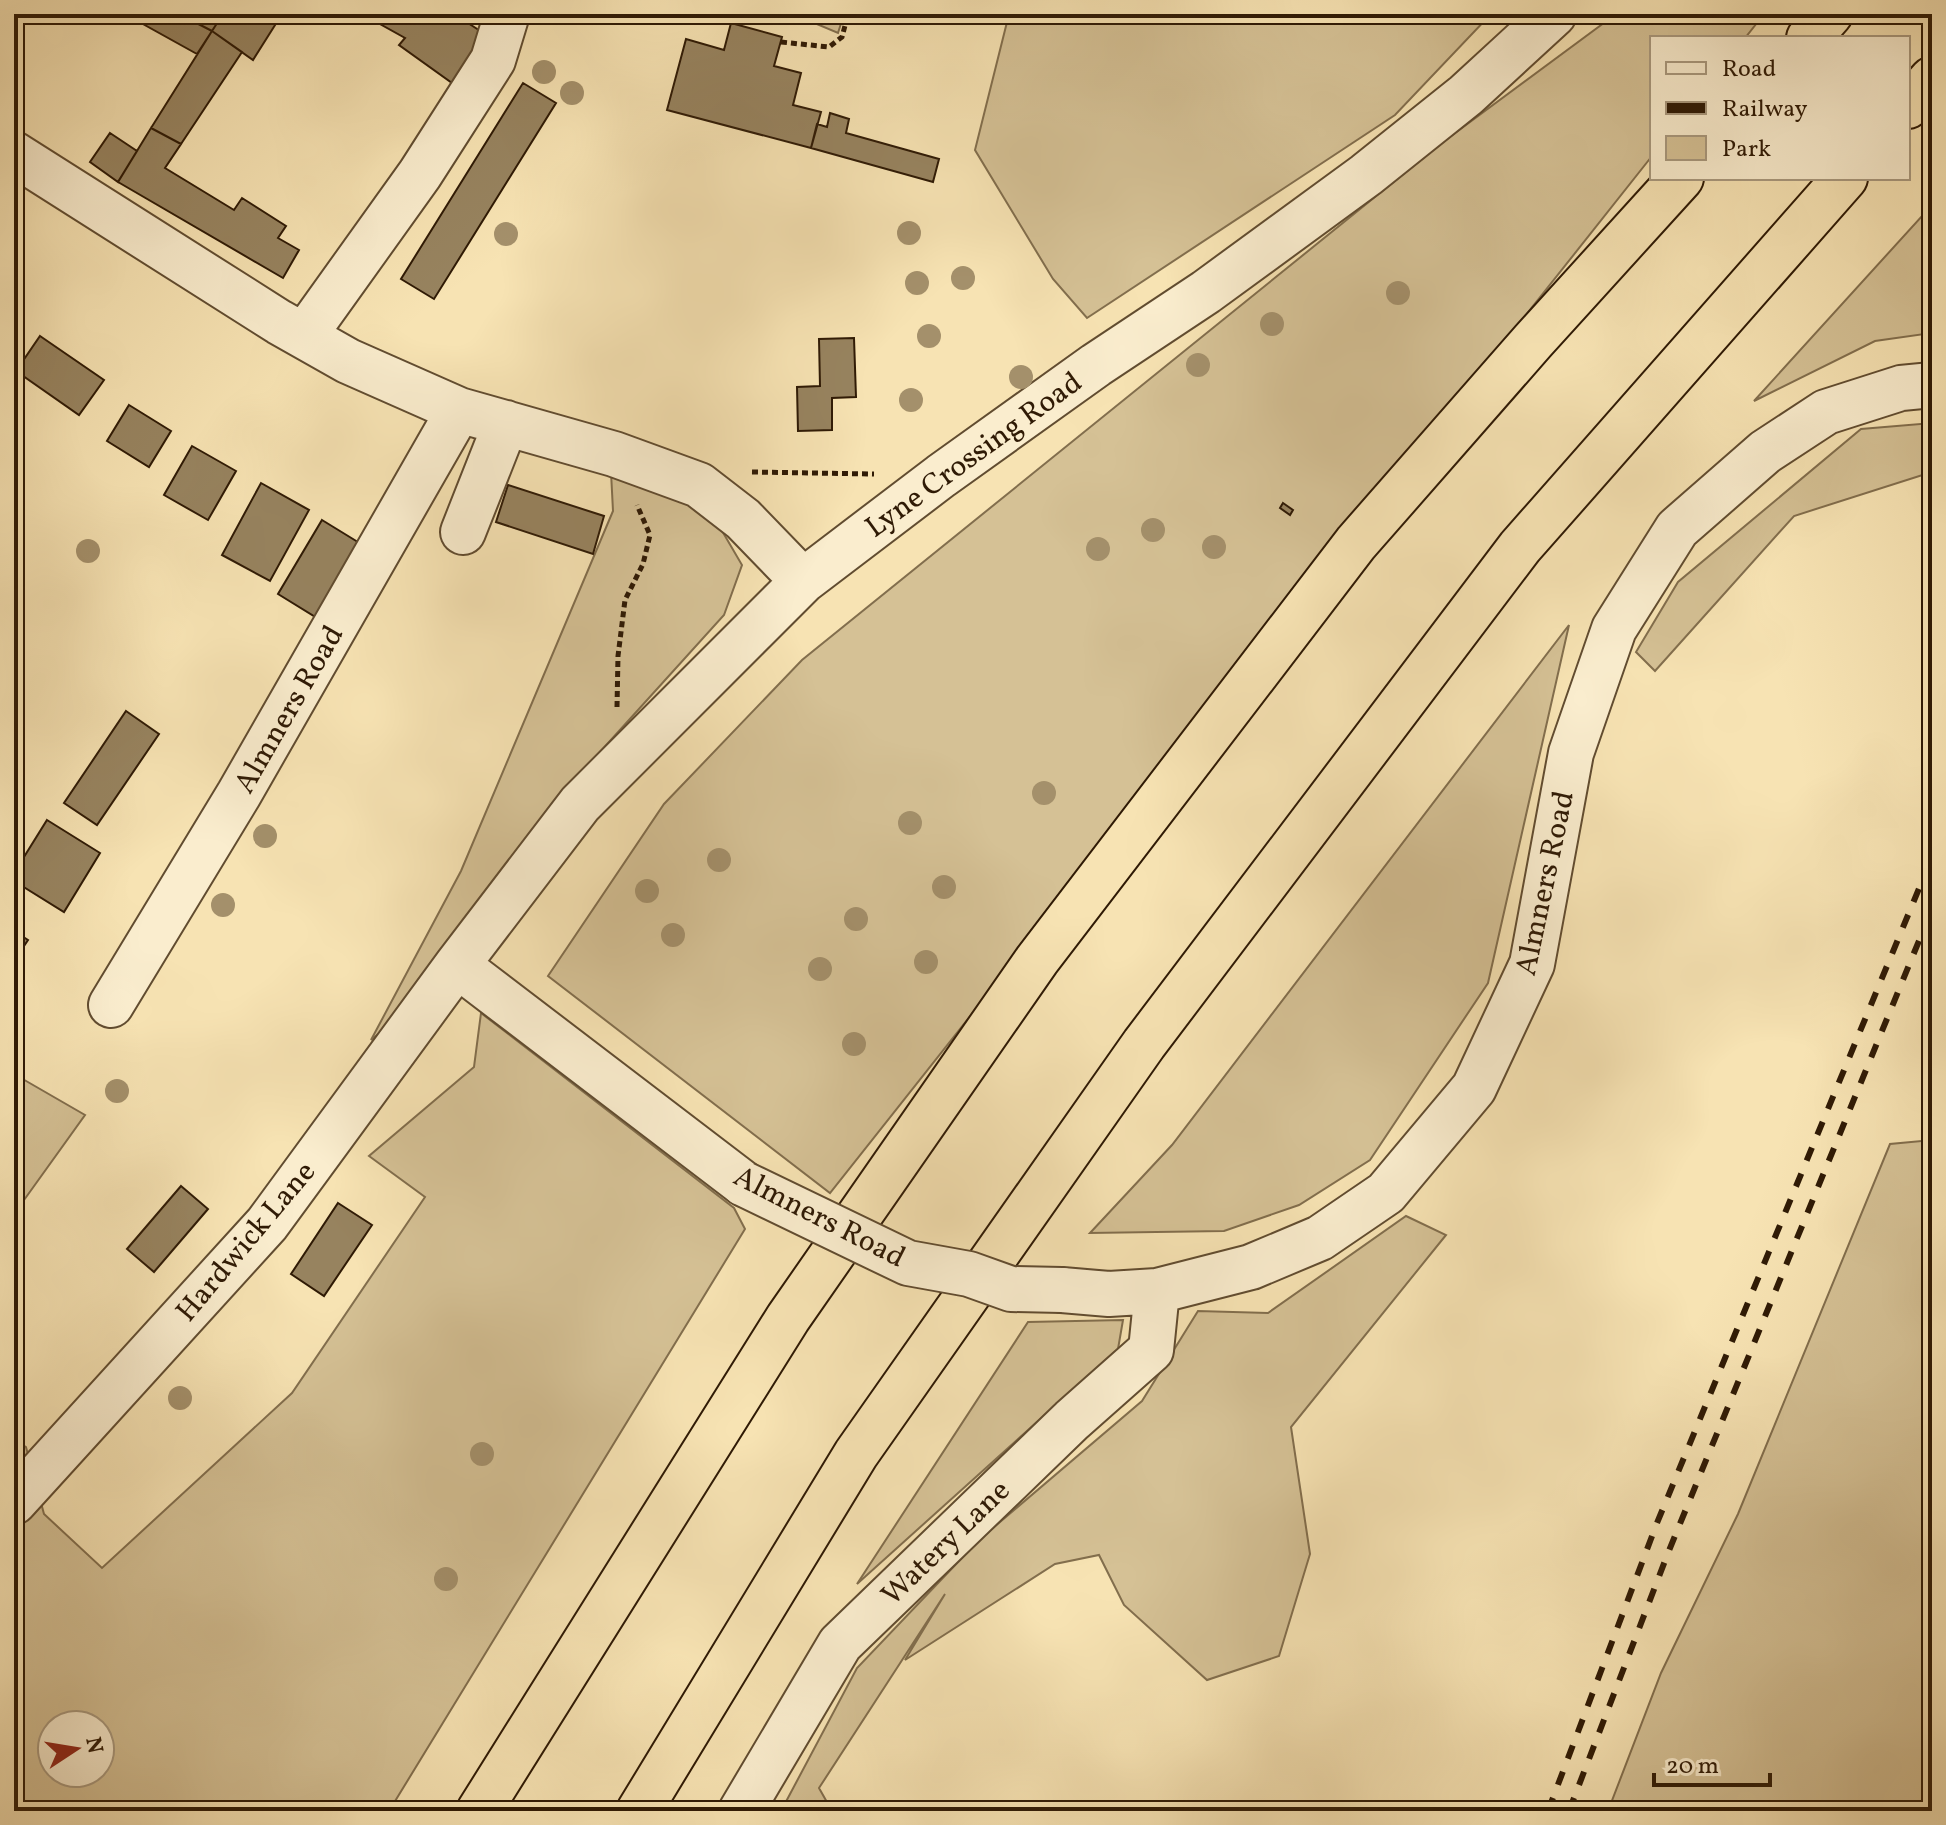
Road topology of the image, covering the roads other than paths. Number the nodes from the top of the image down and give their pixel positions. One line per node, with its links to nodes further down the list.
1 (507, 14): 10 (street)
2 (1554, 14): 15 (street, Lyne Crossing Road)
3 (1830, 14): 4 (highway)
4 (1811, 36)
5 (1932, 79): 6 (highway)
6 (1910, 104)
7 (14, 154): 10 (street)
8 (1679, 180): 20 (highway)
9 (1843, 180): 21 (highway)
10 (304, 336): 12 (street)
11 (1932, 385): 18 (street, Almners Road)
12 (459, 410): 13 (street); 17 (street, Almners Road)
13 (506, 423): 14 (street); 15 (street)
14 (463, 532)
15 (803, 581): 16 (street, Lyne Crossing Road)
16 (457, 965): 18 (street, Almners Road, bridge); 19 (street, Hardwick Lane)
17 (111, 1005)
18 (1157, 1291): 22 (street, Watery Lane)
19 (14, 1502)
20 (479, 1811)
21 (639, 1811)
22 (741, 1811)

